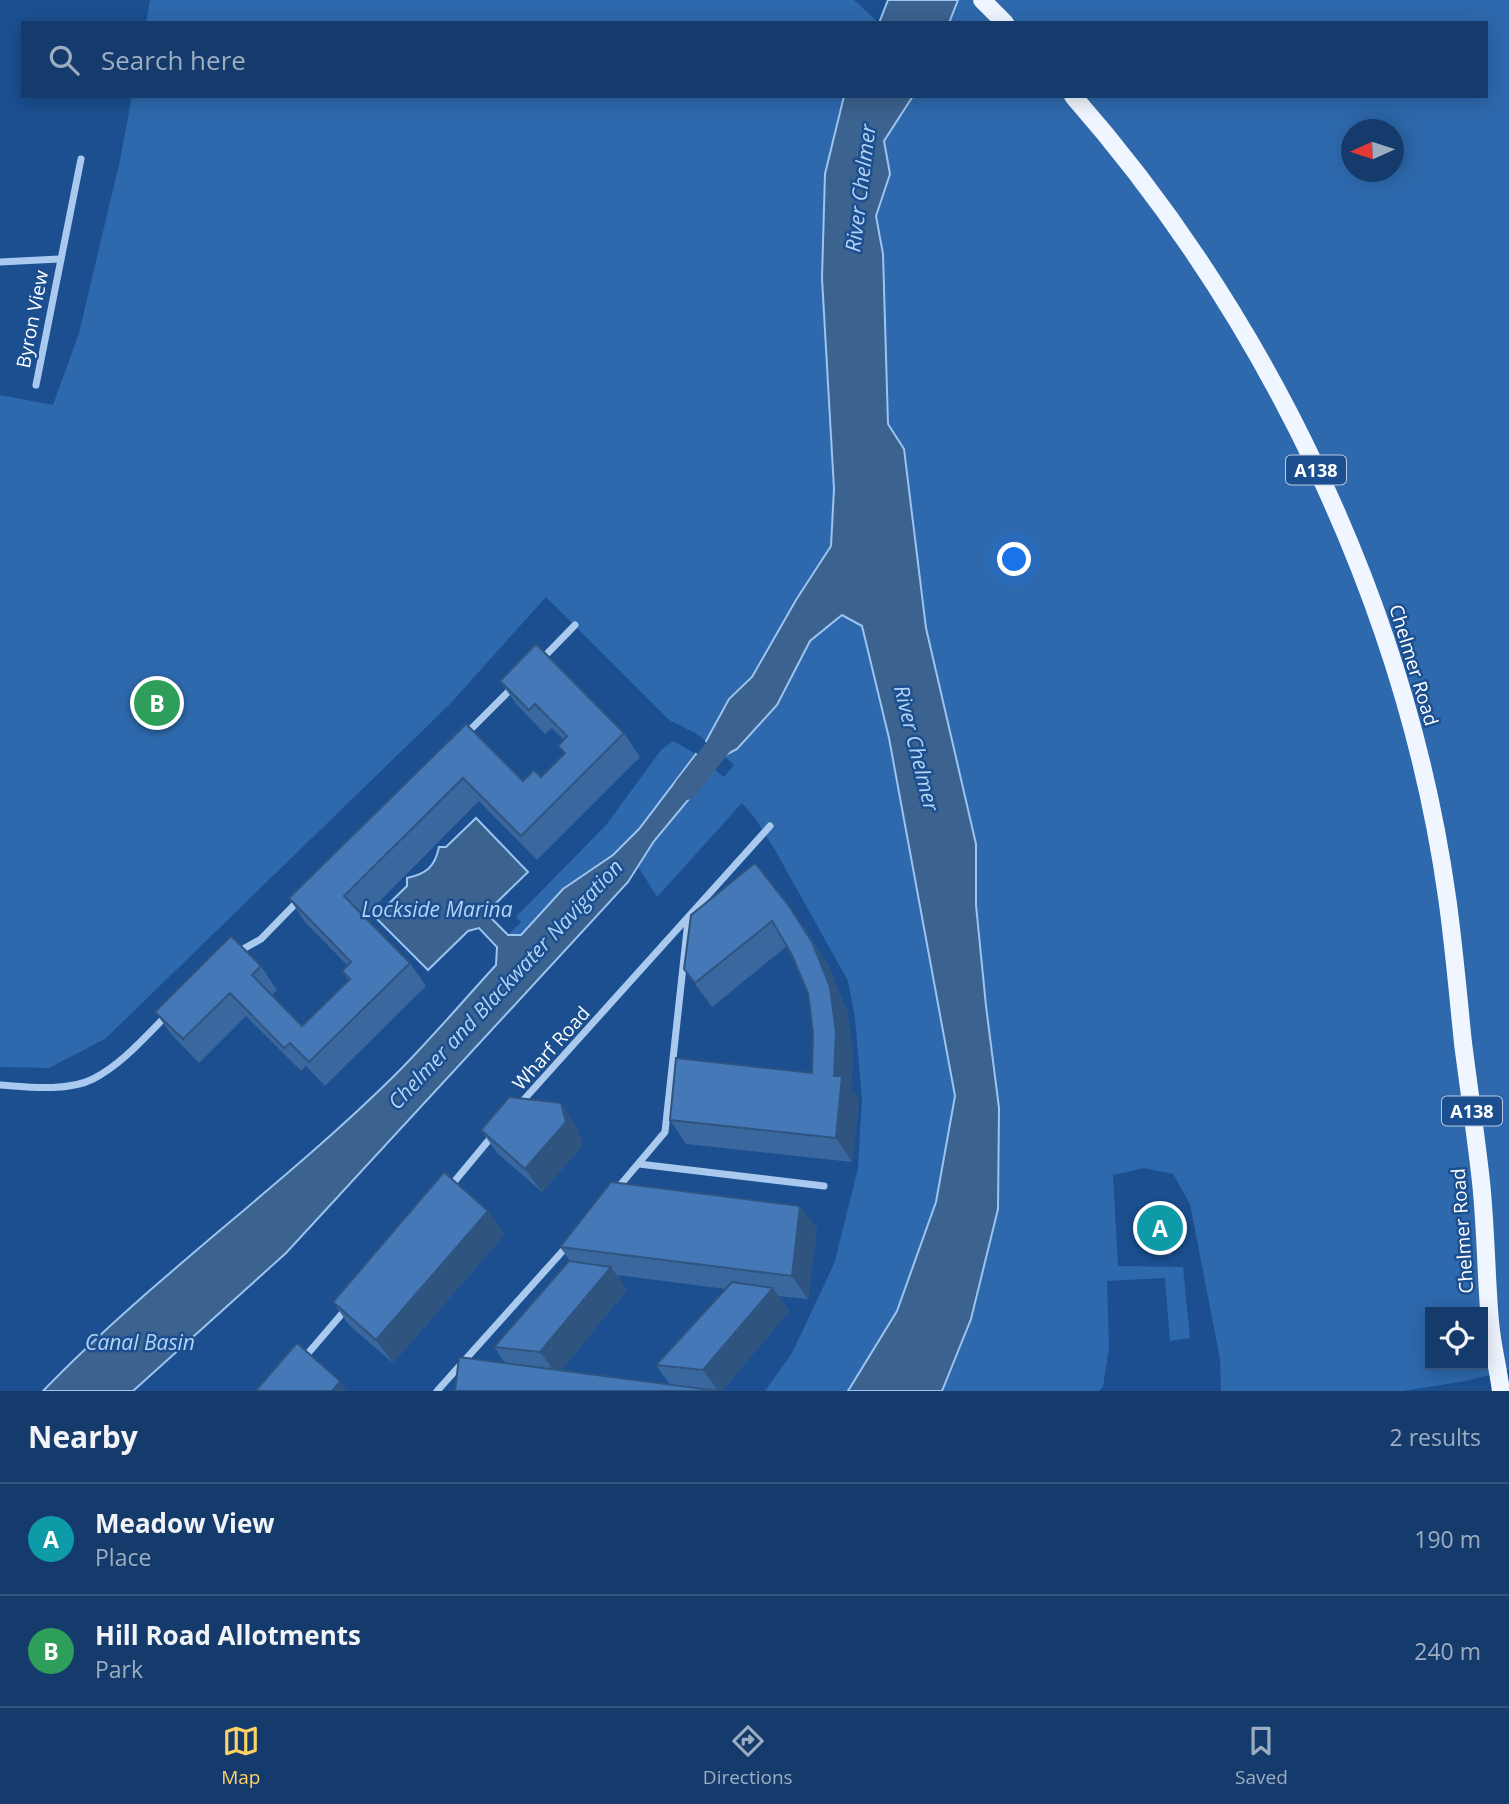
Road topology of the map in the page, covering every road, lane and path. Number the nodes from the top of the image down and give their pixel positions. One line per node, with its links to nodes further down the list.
1 (982, 0): 2 (main road)
2 (1003, 21)
3 (1075, 98): 26 (main road, Chelmer Road / A138)
4 (80, 159): 5 (street, Byron View)
5 (59, 258): 6 (street, Byron View); 7 (street, Byron View)
6 (0, 262)
7 (36, 385)
8 (575, 625): 9 (street)
9 (536, 664)
10 (516, 684): 11 (street)
11 (457, 743)
12 (770, 826): 14 (street, Wharf Road)
13 (310, 890): 15 (street)
14 (688, 920): 18 (street, Wharf Road); 20 (street)
15 (232, 955)
16 (174, 1009): 17 (street)
17 (0, 1085)
18 (515, 1111)
19 (503, 1124): 23 (street)
20 (639, 1164): 21 (street); 22 (street)
21 (824, 1186)
22 (612, 1194)
23 (441, 1197)
24 (577, 1235): 29 (street)
25 (350, 1305): 27 (street)
26 (1490, 1326): 28 (main road, Chelmer Road / A138); 30 (main road, A138); 31 (main road, Chelmer Road / A138)
27 (301, 1362)
28 (1509, 1373)
29 (437, 1391)
30 (1490, 1391)
31 (1502, 1391)

